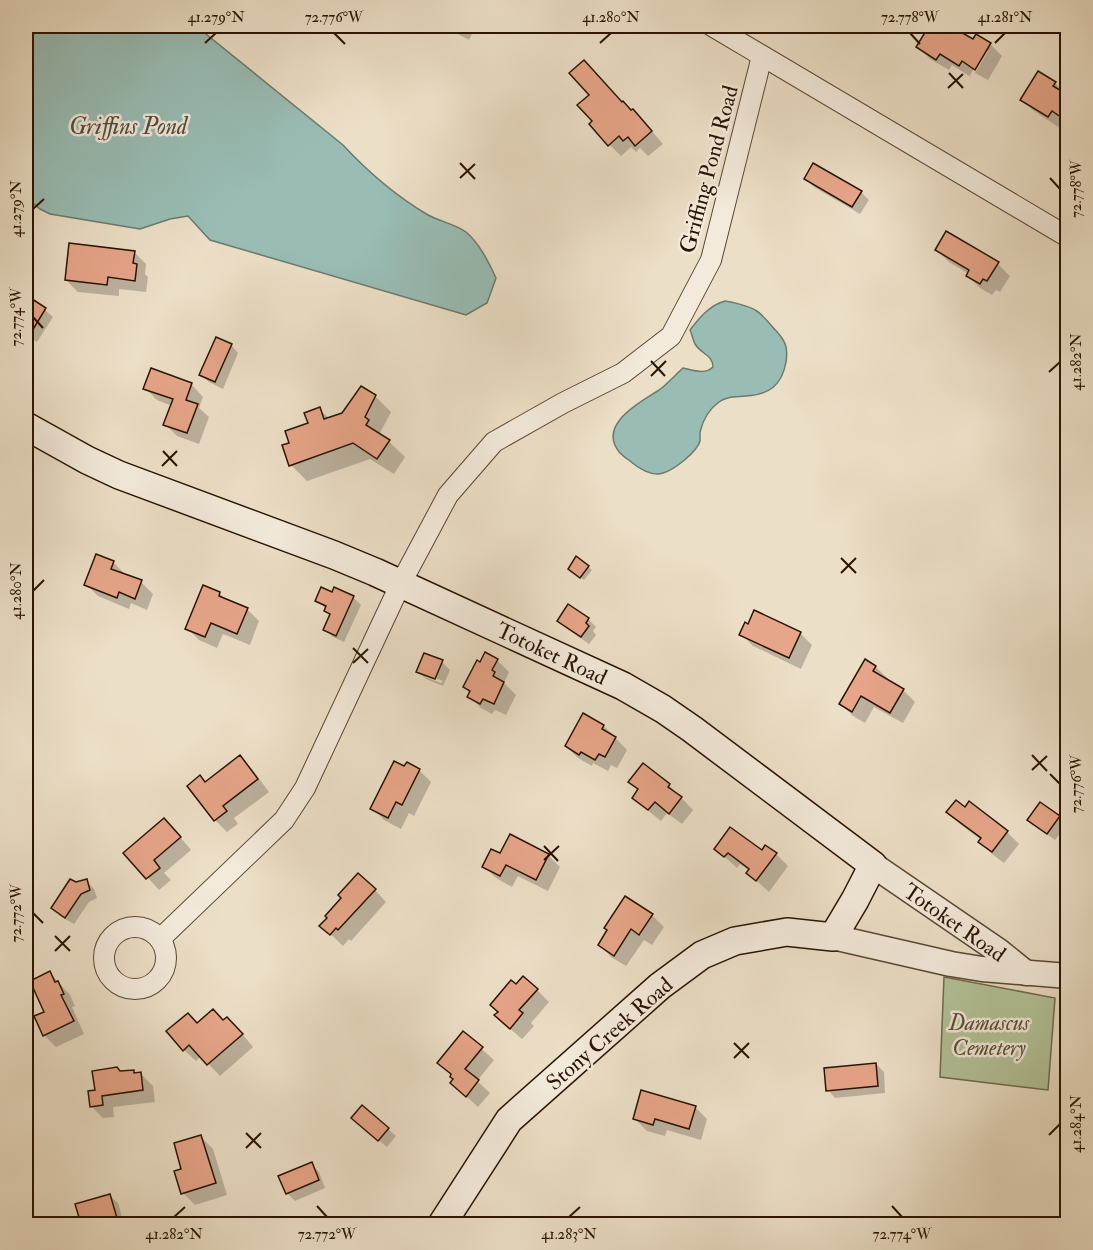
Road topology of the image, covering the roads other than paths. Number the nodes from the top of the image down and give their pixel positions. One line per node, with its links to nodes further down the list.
1 (712, 26): 2 (street)
2 (762, 56): 3 (street); 5 (street, Griffing Pond Road)
3 (1068, 237)
4 (26, 426): 5 (main road, Totoket Road)
5 (401, 583): 6 (main road, Totoket Road); 8 (street, Griffing Pond Road)
6 (873, 865): 7 (main road); 9 (street, Totoket Road)
7 (833, 937): 9 (street, Stony Creek Road); 11 (main road, Stony Creek Road)
8 (160, 939)
9 (1026, 973): 10 (street, Stony Creek Road)
10 (1068, 976)
11 (442, 1224)

